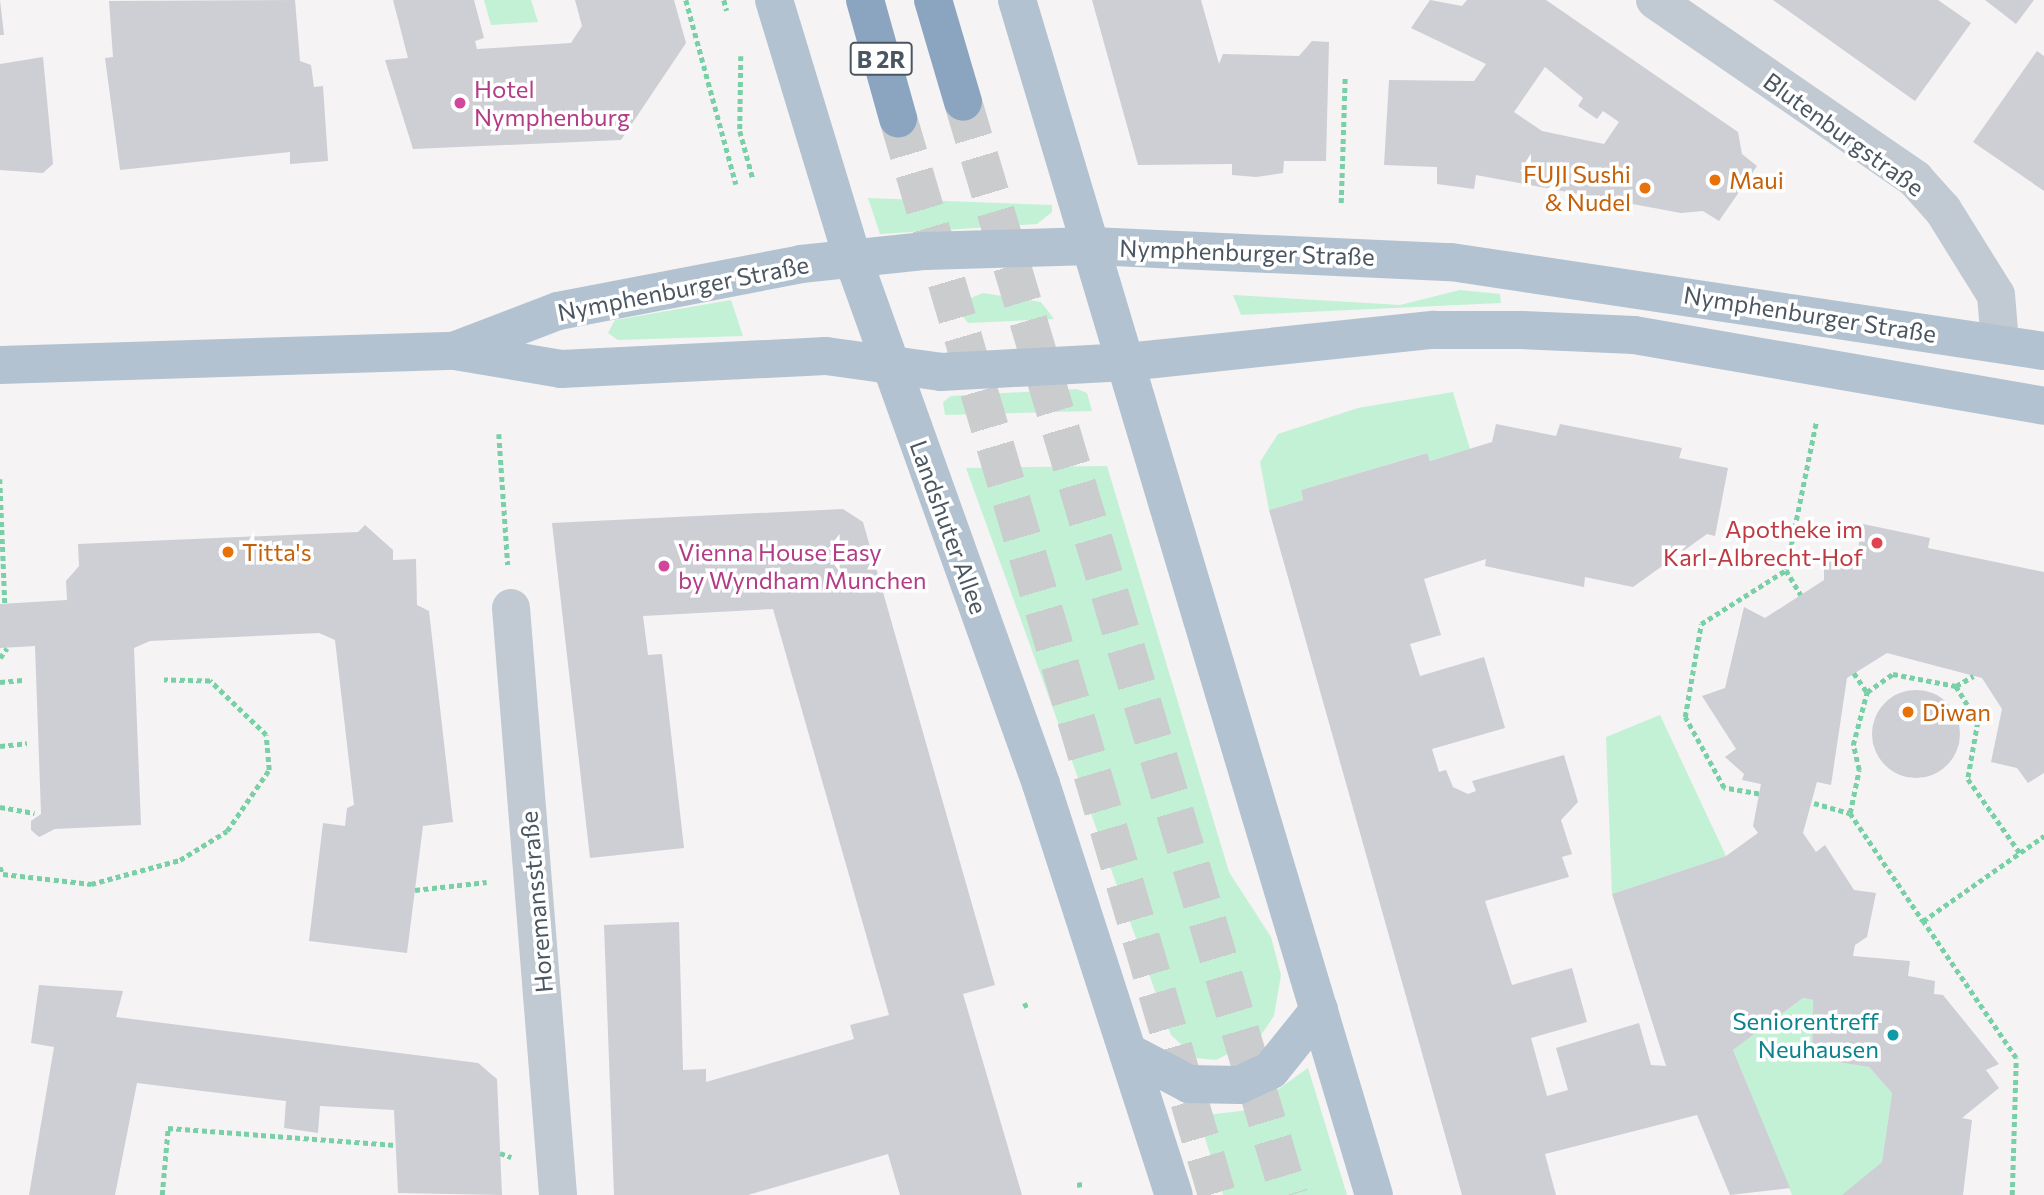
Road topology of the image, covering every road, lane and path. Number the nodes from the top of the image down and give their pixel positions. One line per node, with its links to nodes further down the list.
1 (686, 0): 14 (path)
2 (724, 0): 8 (path)
3 (774, 0): 17 (main road, Landshuter Allee)
4 (864, 0): 12 (highway, B 2R)
5 (933, 0): 11 (highway, B 2R)
6 (1017, 0): 16 (main road)
7 (1655, 0): 18 (street, Blutenburgstraße)
8 (731, 23)
9 (738, 46): 13 (path)
10 (1345, 76): 15 (path)
11 (963, 102)
12 (898, 118)
13 (753, 179)
14 (737, 184)
15 (1341, 203)
16 (1093, 246): 17 (main road, Nymphenburger Straße); 18 (main road, Nymphenburger Straße); 21 (main road)
17 (852, 256): 19 (main road, Nymphenburger Straße); 23 (main road, Landshuter Allee)
18 (2000, 343): 20 (main road, Nymphenburger Straße)
19 (455, 351): 22 (main road, Nymphenburger Straße); 23 (main road, Nymphenburger Straße)
20 (2044, 351)
21 (1127, 362): 23 (main road, Nymphenburger Straße); 24 (main road, Nymphenburger Straße); 54 (main road)
22 (0, 365)
23 (889, 366): 55 (main road, Landshuter Allee)
24 (2044, 406)
25 (1816, 423): 28 (path)
26 (499, 433): 31 (path)
27 (0, 479): 30 (path)
28 (1786, 570): 29 (path); 43 (path)
29 (1801, 595)
30 (5, 603)
31 (511, 608): 51 (street, Horemansstraße)
32 (7, 648): 33 (path)
33 (0, 658)
34 (1854, 673): 40 (path)
35 (1973, 676): 39 (path)
36 (25, 680): 38 (path)
37 (164, 680): 50 (path)
38 (0, 682)
39 (1956, 686): 40 (path); 49 (path)
40 (1867, 692): 47 (path)
41 (27, 743): 42 (path)
42 (0, 746)
43 (1759, 794)
44 (1814, 803): 47 (path)
45 (0, 807): 46 (path)
46 (34, 813)
47 (1850, 813): 53 (path)
48 (2044, 836): 49 (path)
49 (2020, 853): 53 (path)
50 (0, 867)
51 (533, 877): 52 (path); 58 (street, Horemansstraße)
52 (415, 890)
53 (1923, 921): 61 (path)
54 (1319, 1010): 55 (main road); 60 (main road)
55 (1130, 1053): 59 (main road, Landshuter Allee)
56 (396, 1145): 57 (path)
57 (162, 1195)
58 (558, 1195)
59 (1174, 1195)
60 (1374, 1195)
61 (2012, 1195)

